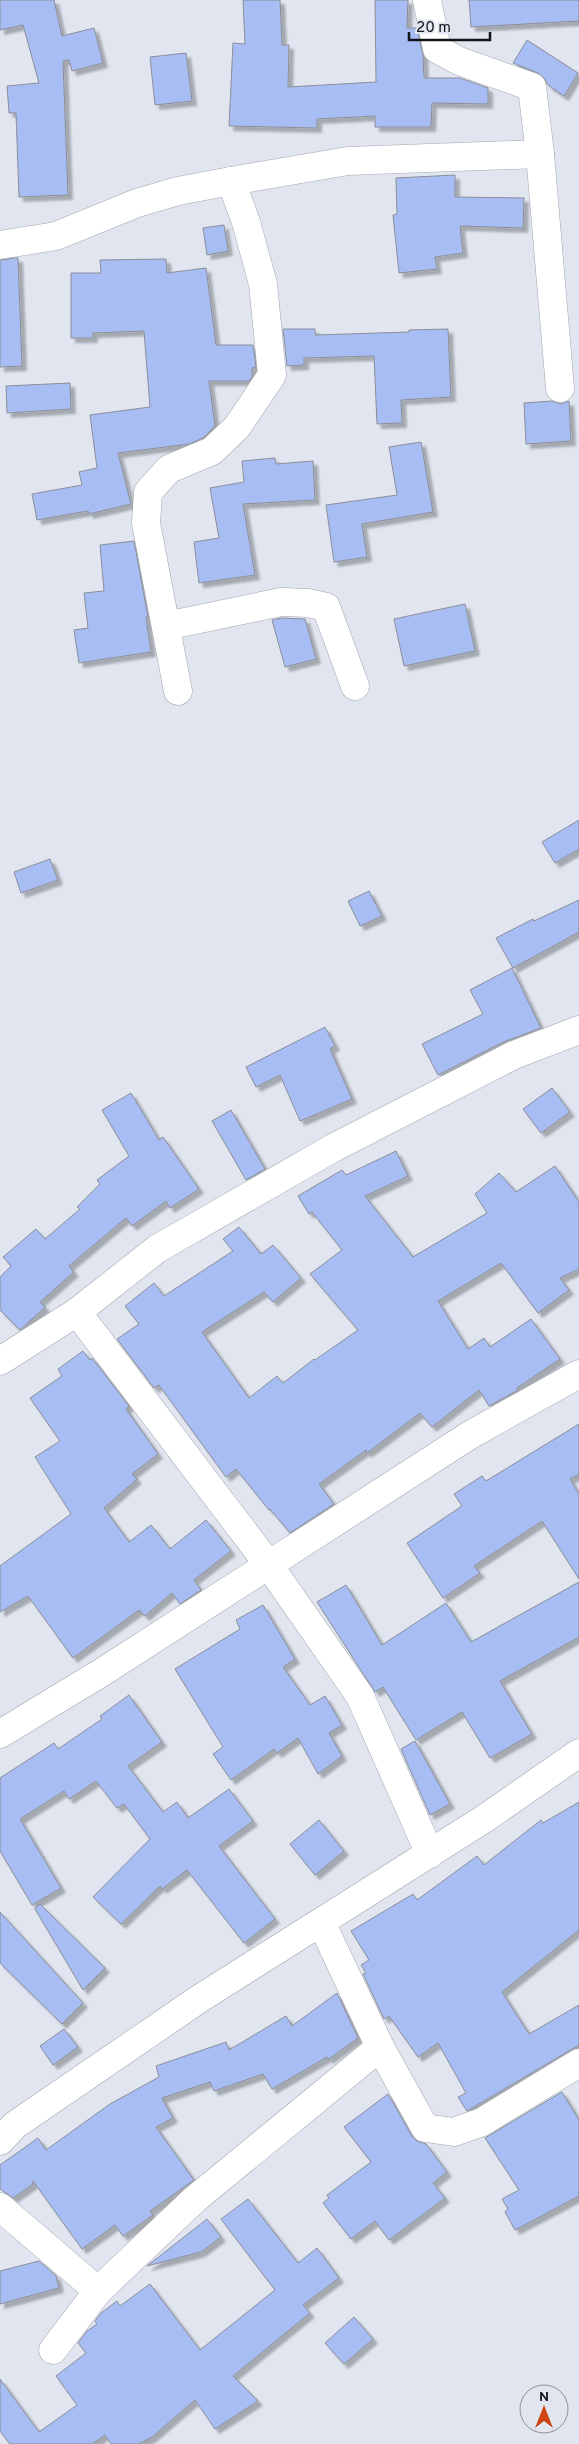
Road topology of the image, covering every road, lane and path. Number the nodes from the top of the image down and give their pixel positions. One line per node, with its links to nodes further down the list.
1 (427, 0): 2 (street)
2 (540, 154): 3 (street); 5 (street)
3 (231, 180): 4 (street); 6 (street)
4 (0, 245)
5 (560, 388)
6 (166, 626): 7 (street); 8 (street)
7 (355, 686)
8 (178, 691)
9 (579, 1030): 10 (street)
10 (77, 1312): 11 (street); 13 (street)
11 (0, 1361)
12 (579, 1374): 13 (street)
13 (268, 1564): 14 (street); 16 (street)
14 (0, 1734)
15 (579, 1753): 16 (street)
16 (430, 1854): 17 (street)
17 (322, 1924): 18 (street); 20 (street)
18 (380, 2047): 19 (street); 22 (street)
19 (579, 2063)
20 (0, 2141)
21 (0, 2207): 22 (street)
22 (98, 2291): 23 (street)
23 (53, 2350)

